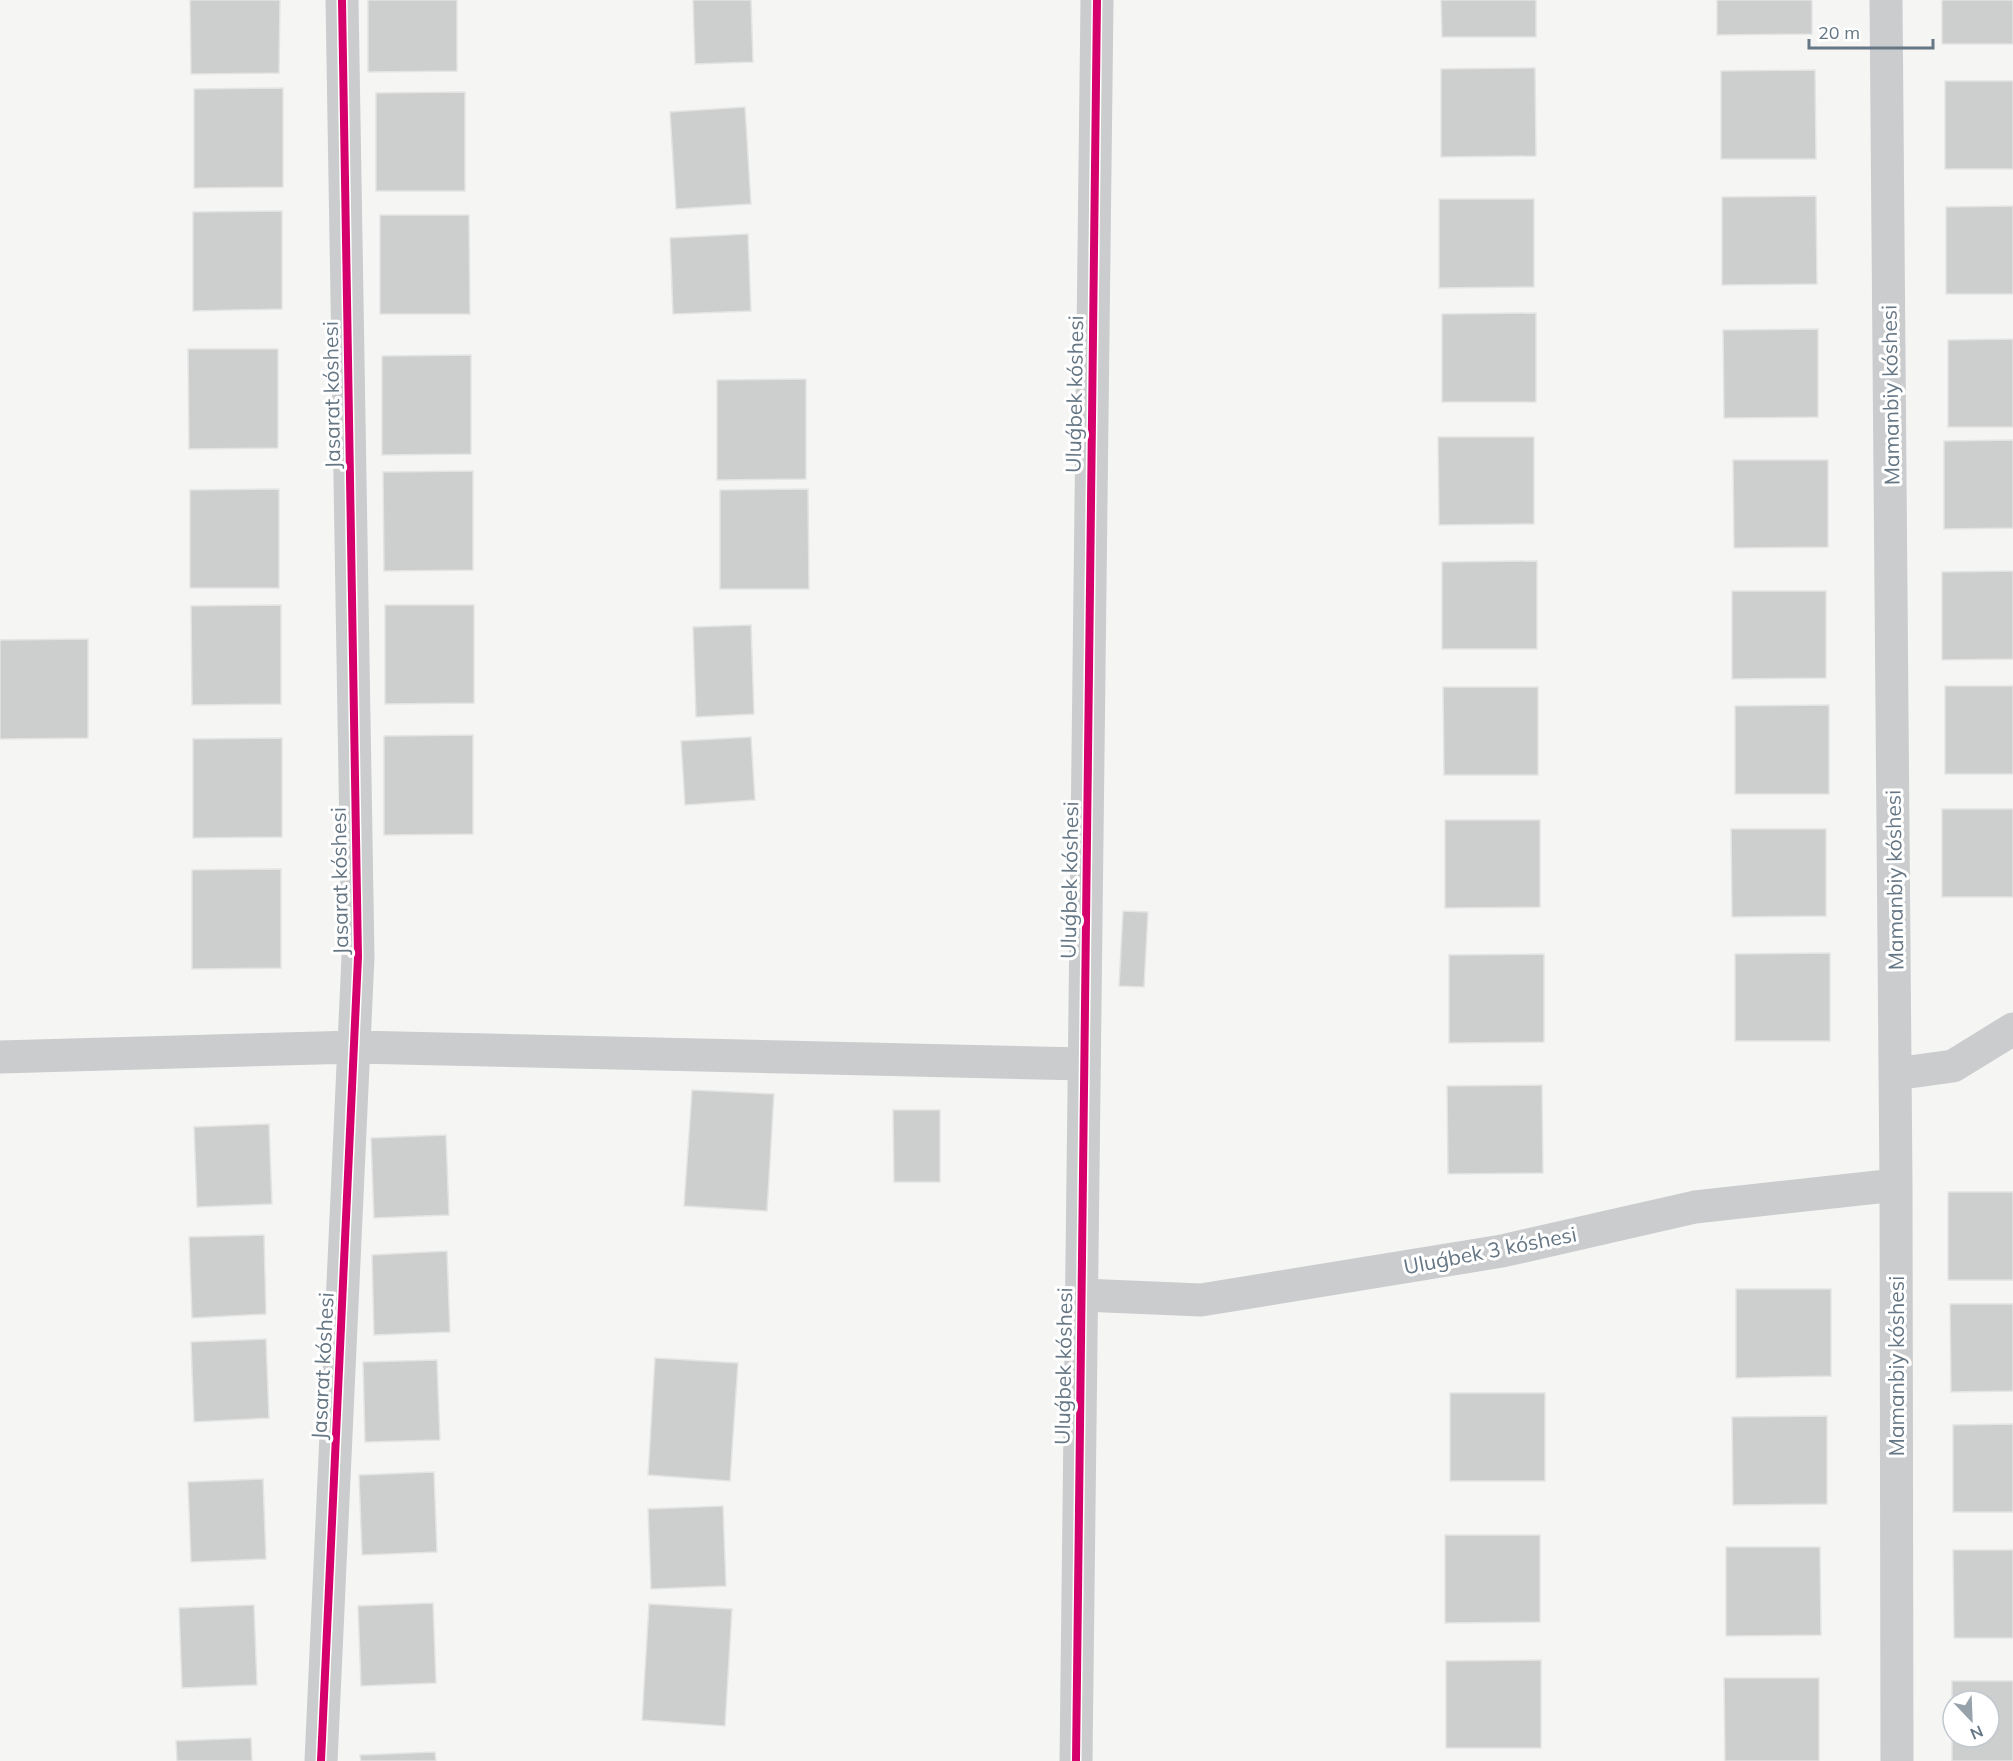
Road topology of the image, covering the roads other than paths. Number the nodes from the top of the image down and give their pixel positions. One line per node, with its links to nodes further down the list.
1 (342, 0): 5 (street, Jasarat kóshesi)
2 (1097, 0): 7 (street, Uluǵbek kóshesi)
3 (1886, 0): 8 (street, Mamanbiy kóshesi)
4 (2013, 1029): 8 (street)
5 (355, 1047): 6 (street); 7 (street); 11 (street, Jasarat kóshesi)
6 (0, 1056)
7 (1084, 1064): 10 (street, Uluǵbek kóshesi)
8 (1896, 1074): 9 (street, Mamanbiy kóshesi)
9 (1896, 1185): 10 (street, Uluǵbek 3 kóshesi); 13 (street, Mamanbiy kóshesi)
10 (1082, 1295): 12 (street, Uluǵbek kóshesi)
11 (321, 1761)
12 (1076, 1761)
13 (1897, 1761)

